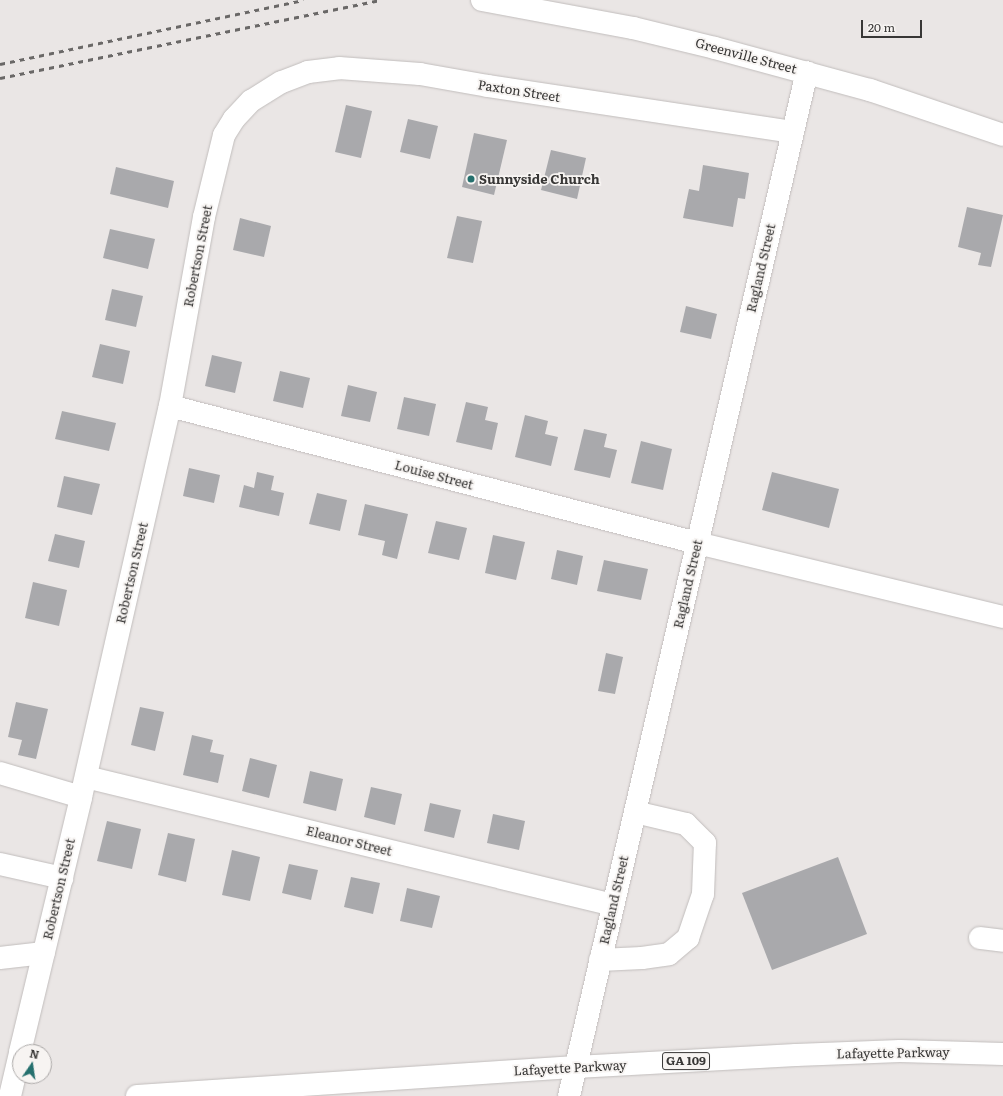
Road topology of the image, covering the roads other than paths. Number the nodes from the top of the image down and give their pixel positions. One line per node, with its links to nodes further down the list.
1 (482, 0): 2 (main road, Greenville Street)
2 (807, 72): 4 (main road, Ragland Street); 5 (main road, Greenville Street)
3 (251, 101): 4 (main road, Paxton Street); 6 (main road, Robertson Street)
4 (793, 132): 7 (main road, Ragland Street)
5 (1003, 135)
6 (170, 406): 7 (main road, Louise Street); 10 (main road, Robertson Street)
7 (697, 543): 8 (main road, Louise Street); 11 (main road, Ragland Street)
8 (1003, 617)
9 (0, 773): 10 (main road, Eleanor Street)
10 (83, 787): 13 (main road, Robertson Street); 14 (main road, Eleanor Street)
11 (635, 812): 14 (main road, Ragland Street); 19 (main road)
12 (0, 864): 13 (main road)
13 (62, 878): 17 (main road, Robertson Street)
14 (613, 905): 19 (main road, Ragland Street)
15 (980, 938): 16 (main road)
16 (1003, 941)
17 (44, 953): 18 (main road); 20 (main road, Robertson Street)
18 (0, 958)
19 (600, 960): 22 (main road, Ragland Street)
20 (22, 1044)
21 (1003, 1054): 22 (main road, Lafayette Parkway / GA 109)
22 (576, 1067): 25 (main road, Lafayette Parkway / GA 109); 26 (main road, Ragland Street)
23 (13, 1084): 24 (main road, Robertson Street)
24 (10, 1096)
25 (137, 1096)
26 (569, 1096)

